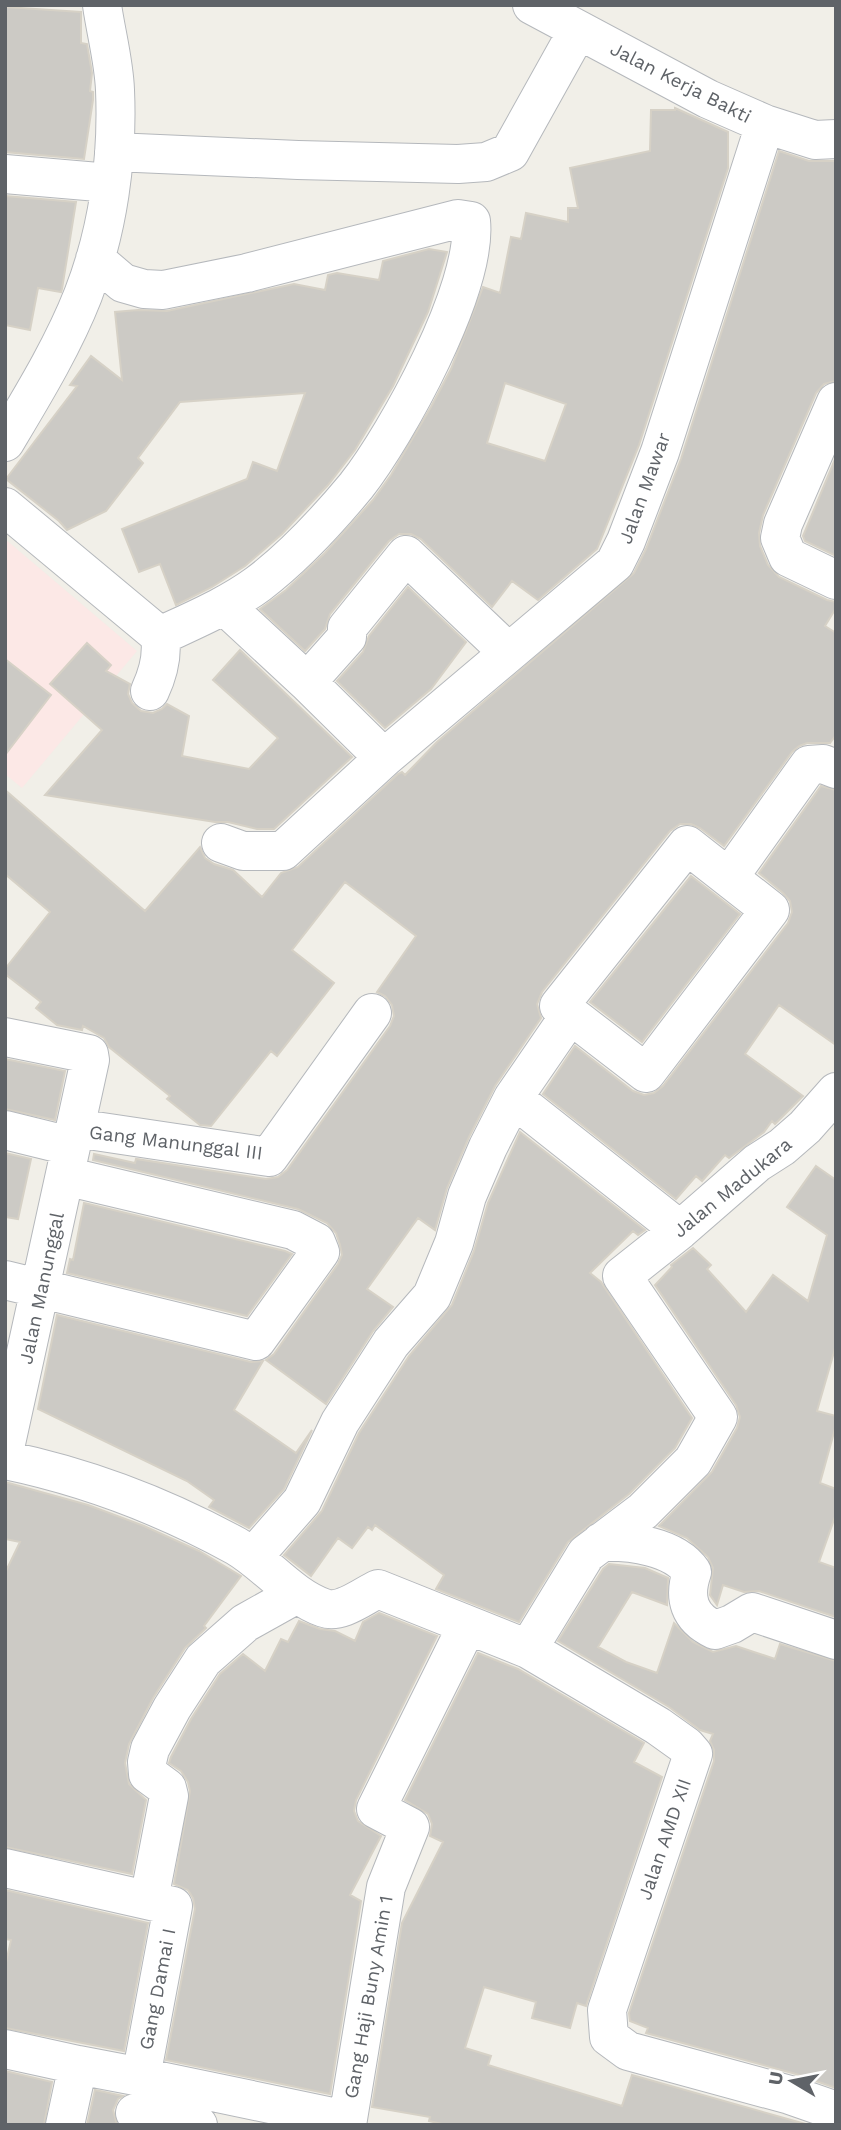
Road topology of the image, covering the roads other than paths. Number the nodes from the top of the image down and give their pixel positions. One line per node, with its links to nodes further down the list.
1 (102, 5): 6 (street)
2 (532, 5): 3 (street, Jalan Kerja Bakti)
3 (578, 30): 4 (street, Jalan Kerja Bakti); 6 (street)
4 (765, 124): 5 (street, Jalan Kerja Bakti); 15 (street, Jalan Mawar)
5 (829, 143)
6 (112, 168): 7 (street); 8 (street)
7 (5, 174)
8 (95, 259): 10 (street); 13 (street)
9 (836, 402): 12 (street)
10 (5, 442)
11 (5, 507): 14 (street)
12 (836, 580)
13 (225, 606): 14 (street); 16 (street)
14 (160, 636): 17 (street)
15 (508, 652): 16 (street); 18 (street, Jalan Mawar)
16 (307, 682): 18 (street)
17 (150, 691)
18 (384, 758): 20 (street, Jalan Mawar)
19 (836, 769): 21 (street)
20 (221, 844)
21 (729, 877): 23 (street); 23 (street)
22 (372, 1013): 28 (street, Gang Manunggal III)
23 (570, 1014): 26 (street)
24 (5, 1037): 28 (street, Jalan Manunggal)
25 (836, 1092): 29 (street, Jalan Madukara)
26 (513, 1098): 29 (street); 35 (street)
27 (5, 1130): 28 (street)
28 (70, 1150): 31 (street, Jalan Manunggal); 31 (street)
29 (680, 1230): 34 (street, Jalan Madukara)
30 (5, 1280): 31 (street)
31 (42, 1288): 32 (street, Jalan Manunggal)
32 (5, 1448)
33 (5, 1460): 35 (street)
34 (601, 1542): 38 (street); 39 (street)
35 (253, 1557): 36 (street)
36 (297, 1594): 37 (street, Jalan AMD XII); 41 (street)
37 (467, 1626): 39 (street, Jalan AMD XII); 46 (street, Gang Haji Buny Amin 1)
38 (836, 1640)
39 (528, 1649): 45 (street, Jalan AMD XII)
40 (5, 1868): 41 (street, Gang Damai I)
41 (149, 1900): 44 (street, Gang Damai I)
42 (5, 2049): 43 (street, Gang Damai I)
43 (78, 2065): 44 (street, Gang Damai I); 47 (street)
44 (138, 2095): 46 (street); 48 (street)
45 (836, 2110)
46 (347, 2122)
47 (65, 2125)
48 (198, 2125)

